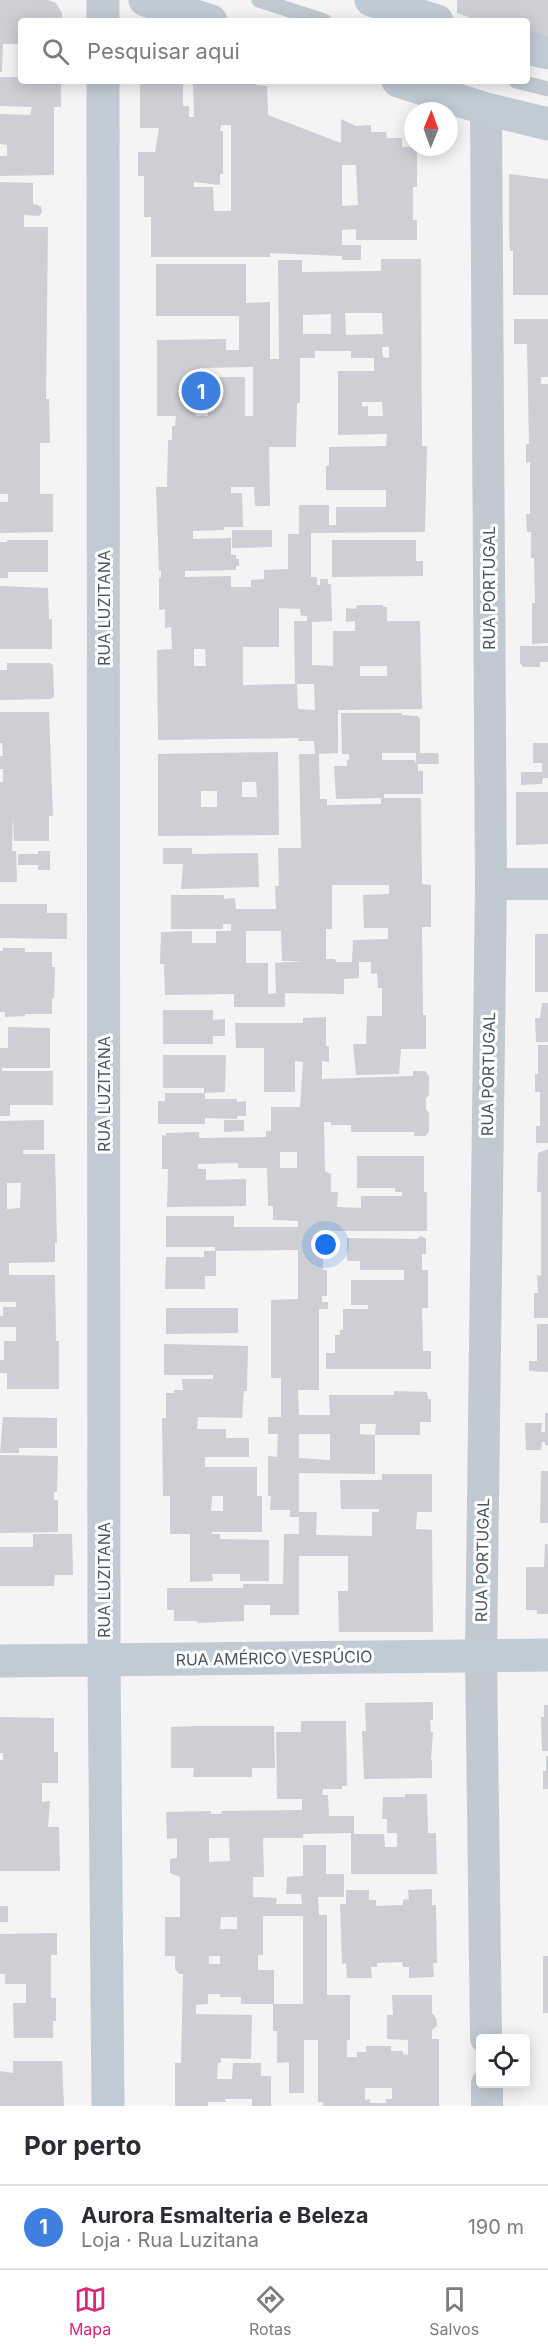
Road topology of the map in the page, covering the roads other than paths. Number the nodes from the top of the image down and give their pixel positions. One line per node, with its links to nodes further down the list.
1 (103, 0): 5 (street)
2 (145, 0): 6 (street)
3 (259, 0): 7 (lane)
4 (371, 0): 8 (street)
5 (103, 18)
6 (202, 18)
7 (315, 18)
8 (428, 18)
9 (530, 49): 10 (street)
10 (548, 53)
11 (530, 57): 12 (lane)
12 (548, 67)
13 (103, 84): 23 (street, RUA LUZITANA)
14 (407, 84): 17 (street)
15 (530, 84): 16 (lane)
16 (548, 88)
17 (486, 109): 18 (street); 19 (street, RUA PORTUGAL)
18 (543, 116)
19 (490, 884): 20 (street); 21 (street, RUA PORTUGAL)
20 (548, 884)
21 (481, 1655): 22 (street, RUA AMÉRICO VESPÚCIO); 23 (street, RUA AMÉRICO VESPÚCIO); 25 (street, RUA PORTUGAL)
22 (548, 1655)
23 (104, 1660): 24 (street, RUA AMÉRICO VESPÚCIO); 27 (street, RUA LUZITANA)
24 (0, 1661)
25 (486, 2034)
26 (487, 2088): 28 (street)
27 (108, 2106)
28 (487, 2106)

